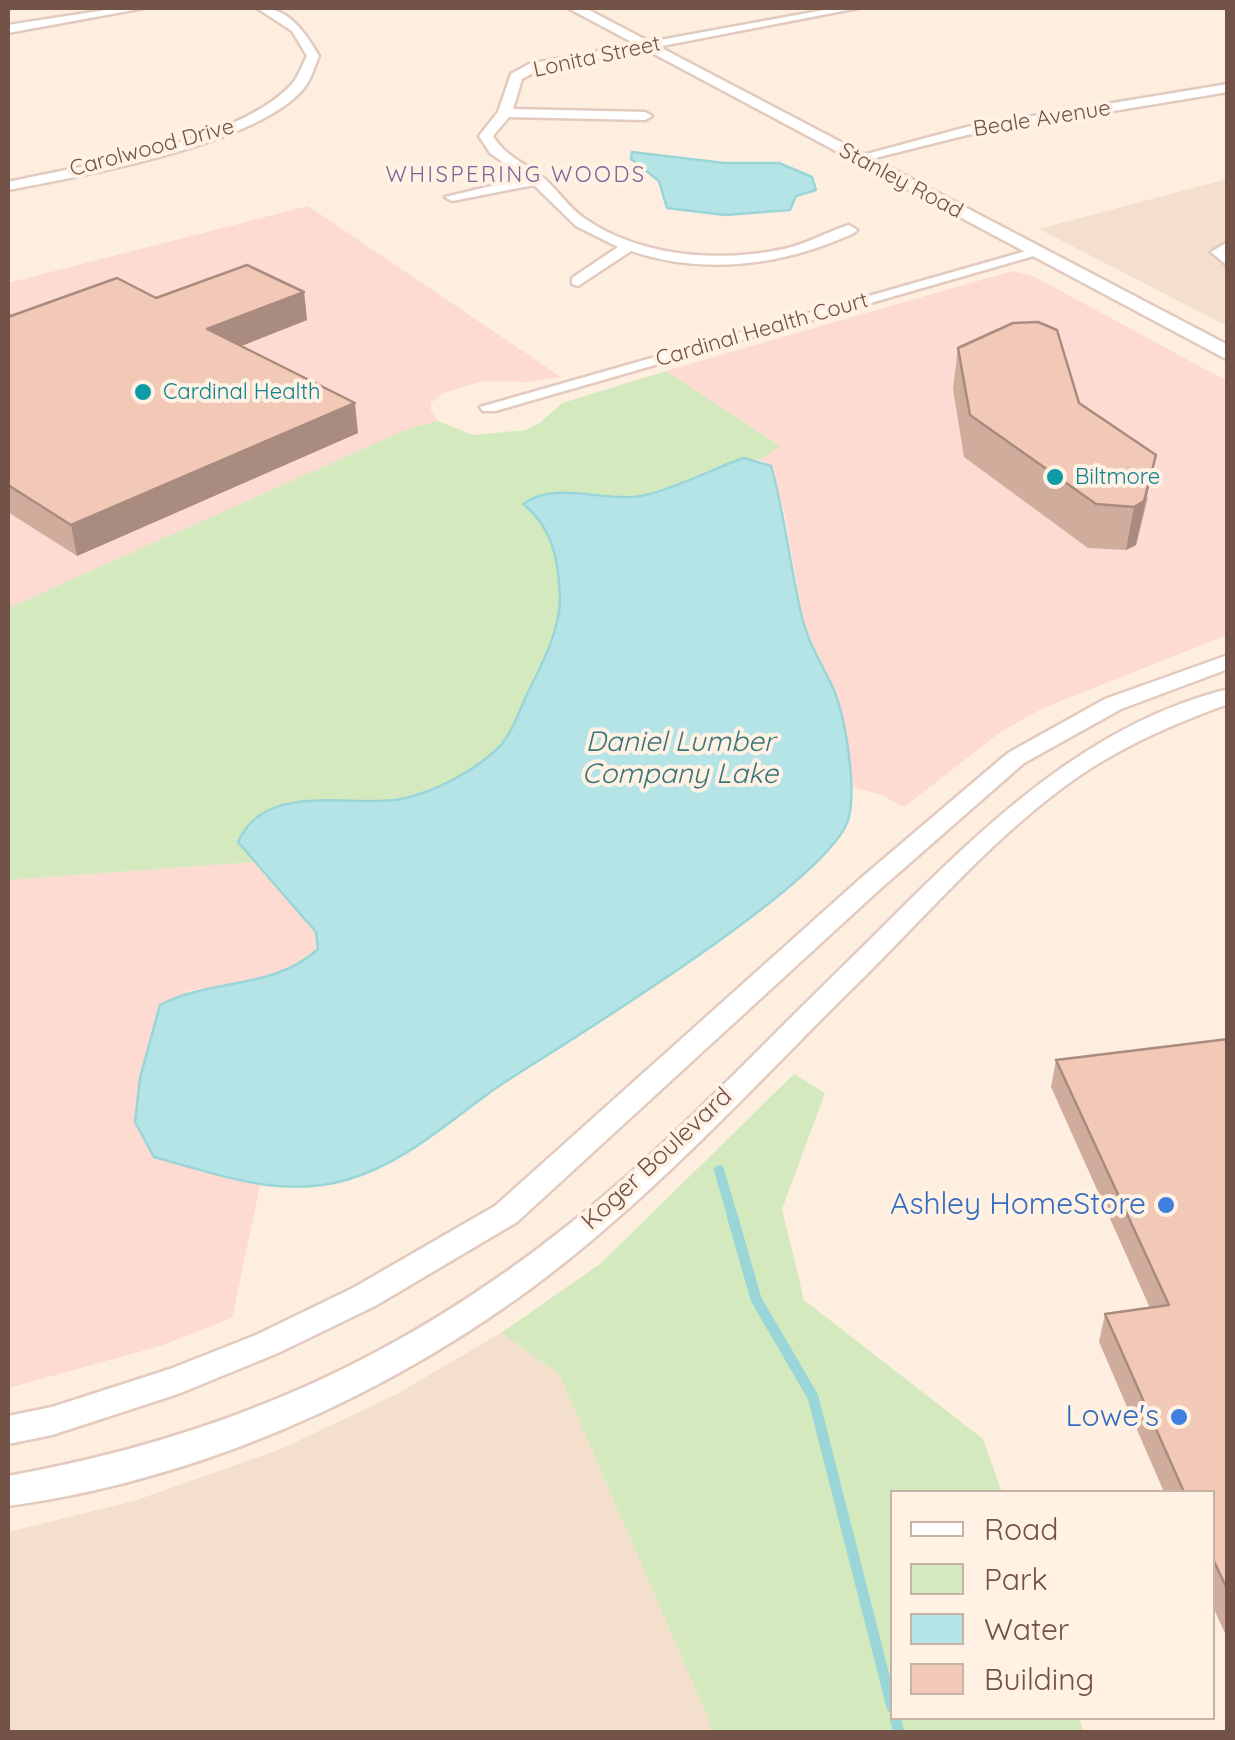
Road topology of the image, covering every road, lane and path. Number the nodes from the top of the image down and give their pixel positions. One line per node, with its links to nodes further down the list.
1 (138, 8): 5 (street)
2 (263, 8): 12 (street, Carolwood Drive)
3 (575, 8): 6 (street, Stanley Road)
4 (852, 8): 6 (street, Lonita Street)
5 (8, 29)
6 (646, 45): 8 (street, Lonita Street); 10 (street, Stanley Road)
7 (1228, 88): 10 (street, Beale Avenue)
8 (505, 113): 9 (street); 11 (street, Lonita Street)
9 (644, 116)
10 (859, 158): 17 (street, Stanley Road)
11 (537, 180): 13 (street); 15 (street, Lonita Street)
12 (8, 186)
13 (452, 197)
14 (849, 230): 15 (street, Lonita Street)
15 (629, 246): 19 (street)
16 (1228, 248): 18 (street)
17 (1036, 253): 20 (street, Stanley Road); 21 (street, Cardinal Health Court)
18 (1228, 260)
19 (578, 282)
20 (1228, 354)
21 (489, 408)
22 (1228, 661): 24 (street)
23 (1228, 696): 25 (street, Koger Boulevard)
24 (8, 1430)
25 (8, 1491)

